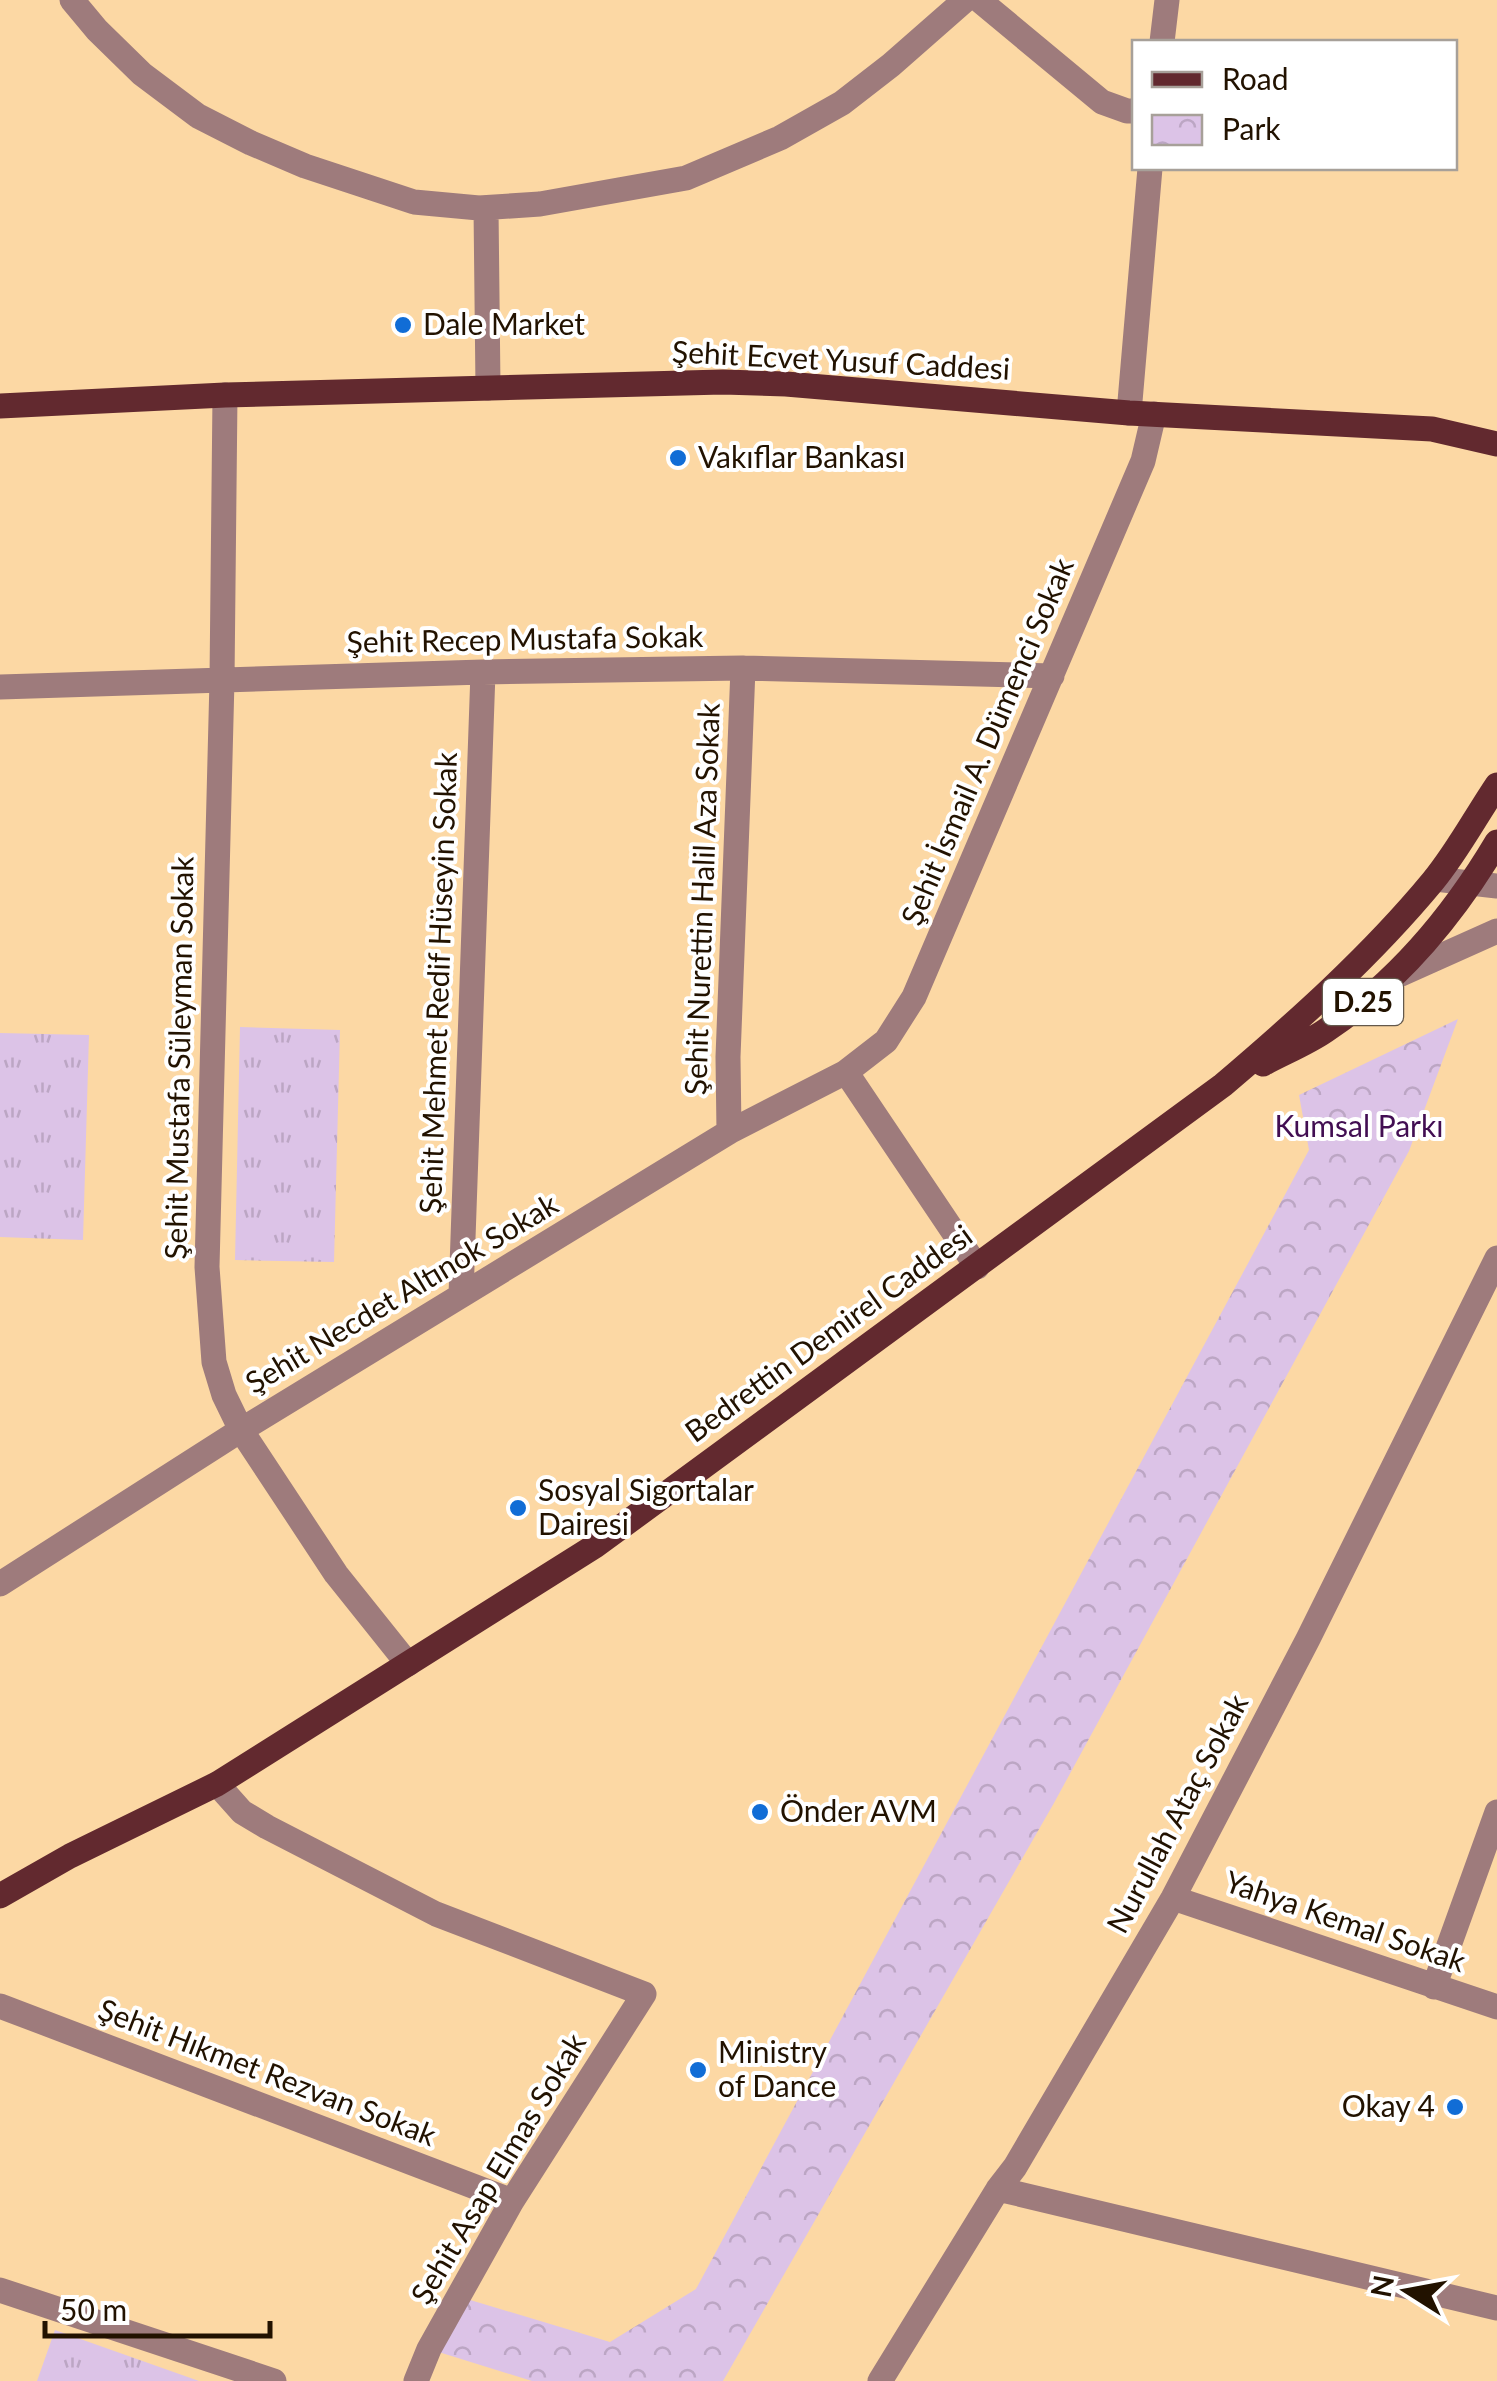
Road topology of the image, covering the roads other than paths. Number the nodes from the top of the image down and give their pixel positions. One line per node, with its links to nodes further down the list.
1 (72, 0): 8 (street)
2 (966, 0): 8 (street)
3 (979, 0): 6 (street)
4 (1167, 0): 5 (street)
5 (1162, 40)
6 (1132, 110)
7 (1150, 170): 12 (street, Şehit İsmail A. Dümenci Sokak)
8 (486, 208): 9 (street)
9 (488, 388): 10 (main road, Şehit Ecvet Yusuf Caddesi); 12 (main road, Şehit Ecvet Yusuf Caddesi)
10 (225, 395): 11 (main road, Şehit Ecvet Yusuf Caddesi); 17 (street, Şehit Mustafa Süleyman Sokak)
11 (0, 406)
12 (1142, 413): 13 (main road, Şehit Ecvet Yusuf Caddesi); 16 (street, Şehit İsmail A. Dümenci Sokak)
13 (1497, 444)
14 (743, 668): 15 (street, Şehit Recep Mustafa Sokak); 16 (street, Şehit Recep Mustafa Sokak); 27 (street, Şehit Nurettin Halil Aza Sokak)
15 (482, 672): 17 (street, Şehit Recep Mustafa Sokak); 30 (street, Şehit Mehmet Redif Hüseyin Sokak)
16 (1052, 676): 25 (street, Şehit İsmail A. Dümenci Sokak)
17 (222, 680): 18 (street, Şehit Recep Mustafa Sokak); 31 (street, Şehit Mustafa Süleyman Sokak)
18 (0, 687)
19 (1497, 784): 21 (main road, Bedrettin Demirel Caddesi / D.25)
20 (1497, 842): 22 (main road, Bedrettin Demirel Caddesi / D.25)
21 (1435, 879): 22 (street); 26 (main road, Bedrettin Demirel Caddesi / D.25)
22 (1485, 884): 24 (main road, Bedrettin Demirel Caddesi / D.25)
23 (1497, 931): 24 (street)
24 (1387, 981): 26 (main road, Bedrettin Demirel Caddesi / D.25)
25 (846, 1072): 27 (street, Şehit Necdet Altınok Sokak); 29 (street)
26 (1223, 1085): 29 (main road, Bedrettin Demirel Caddesi / D.25)
27 (729, 1132): 30 (street, Şehit Necdet Altınok Sokak)
28 (1497, 1258): 37 (street, Nurullah Ataç Sokak)
29 (976, 1267): 33 (main road, Bedrettin Demirel Caddesi / D.25)
30 (462, 1296): 31 (street, Şehit Necdet Altınok Sokak)
31 (241, 1430): 32 (street, Şehit Necdet Altınok Sokak); 33 (street, Şehit Mustafa Süleyman Sokak)
32 (0, 1584)
33 (408, 1664): 34 (main road, Bedrettin Demirel Caddesi / D.25)
34 (217, 1784): 36 (main road, Bedrettin Demirel Caddesi / D.25); 42 (street, Şehit Asap Elmas Sokak)
35 (1497, 1812): 38 (street)
36 (0, 1896)
37 (1173, 1898): 38 (street, Yahya Kemal Sokak); 41 (street, Nurullah Ataç Sokak)
38 (1434, 1987): 40 (street, Yahya Kemal Sokak)
39 (0, 2006): 42 (street, Şehit Hıkmet Rezvan Sokak)
40 (1497, 2006)
41 (998, 2189): 44 (street); 47 (street, Nurullah Ataç Sokak)
42 (512, 2201): 46 (street, Şehit Asap Elmas Sokak)
43 (0, 2290): 45 (street)
44 (1497, 2308)
45 (274, 2381)
46 (416, 2381)
47 (880, 2381)

